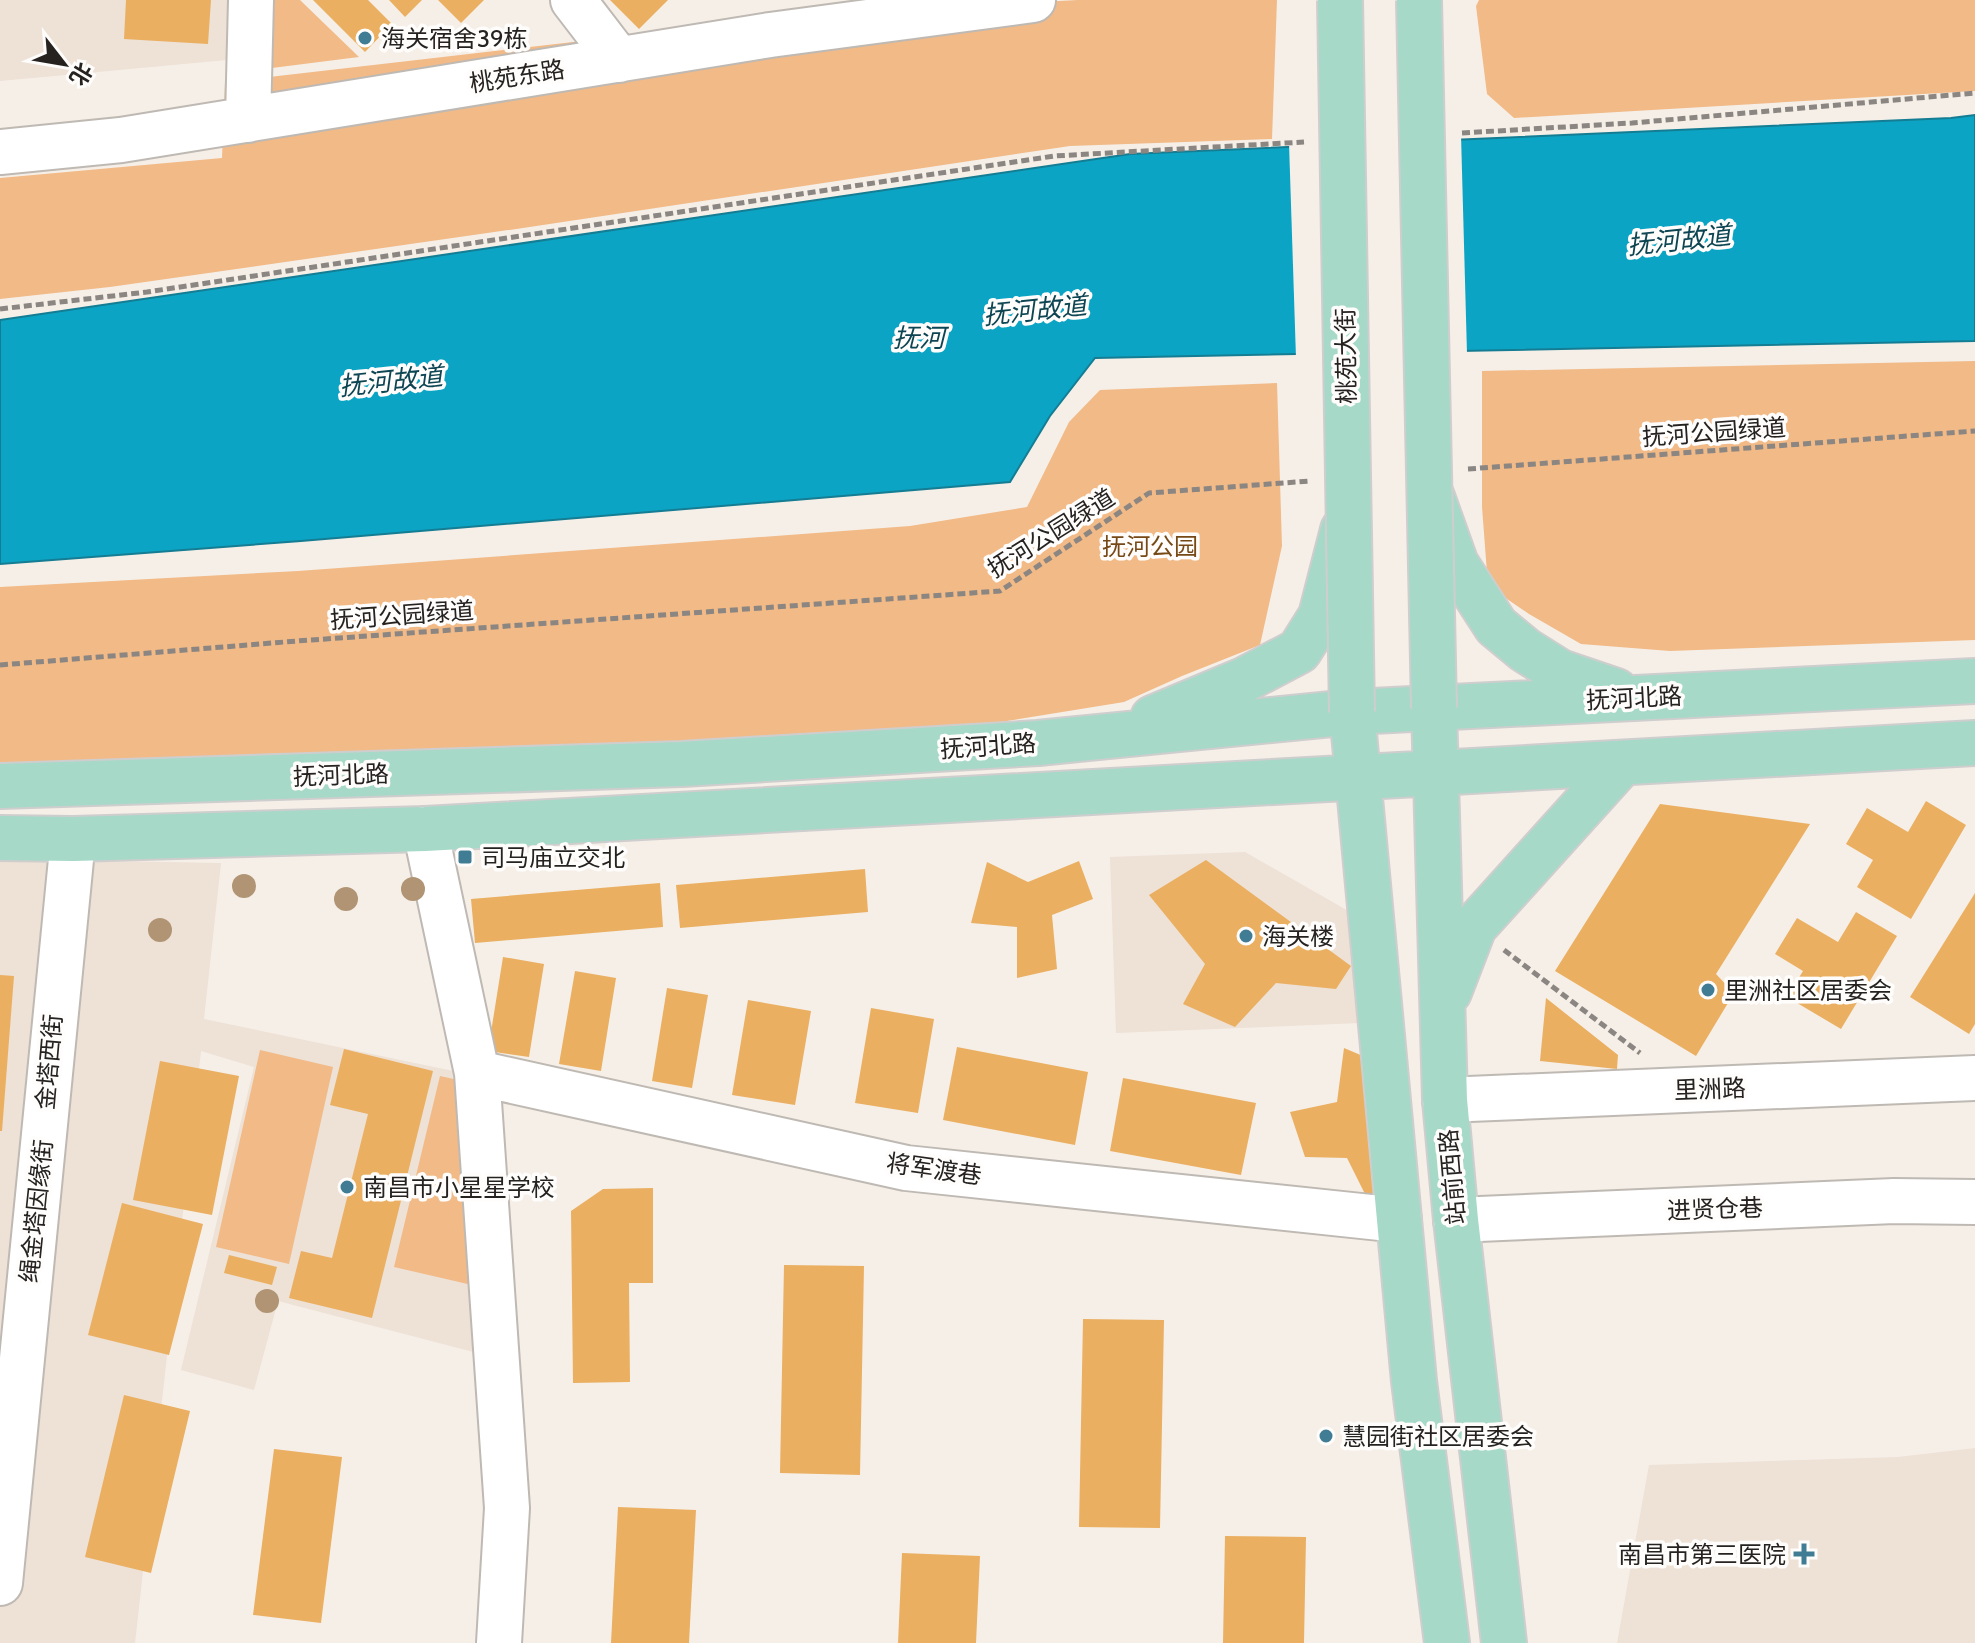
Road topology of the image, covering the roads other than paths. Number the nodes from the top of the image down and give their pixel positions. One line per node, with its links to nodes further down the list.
1 (251, 0): 8 (street)
2 (573, 0): 7 (street)
3 (1033, 0): 6 (street, 桃苑东路)
4 (1340, 0): 11 (main road, 桃苑大街, bridge)
5 (1419, 0): 10 (main road, bridge)
6 (777, 18): 7 (street, 桃苑东路)
7 (619, 60): 8 (street, 桃苑东路)
8 (248, 120): 9 (street, 桃苑东路)
9 (0, 152)
10 (1448, 480): 13 (main road); 14 (main road, bridge)
11 (1336, 494): 15 (main road, 桃苑大街, bridge); 16 (main road, bridge)
12 (1975, 681): 13 (main road, 抚河北路)
13 (1636, 698): 14 (main road, 抚河北路)
14 (1434, 708): 15 (main road, 抚河北路); 19 (main road, 站前西路)
15 (1352, 712): 16 (main road, 抚河北路); 20 (main road)
16 (1109, 736): 21 (main road, 抚河北路)
17 (1975, 743): 18 (main road)
18 (1622, 763): 19 (main road); 25 (main road)
19 (1435, 774): 20 (main road); 25 (main road, 站前西路)
20 (1358, 778): 22 (main road); 30 (main road)
21 (0, 786)
22 (425, 829): 24 (main road); 26 (street)
23 (0, 838): 24 (main road)
24 (73, 839): 32 (street, 金塔西街); 33 (street, 绳金塔因缘街)
25 (1442, 1013): 28 (main road, 站前西路)
26 (477, 1073): 30 (street, 将军渡巷); 34 (street)
27 (1975, 1078): 28 (street, 里洲路)
28 (1445, 1100): 31 (main road, 站前西路)
29 (1975, 1202): 31 (street, 进贤仓巷)
30 (1399, 1220): 35 (main road)
31 (1456, 1220): 36 (main road, 站前西路)
32 (0, 1572)
33 (0, 1583)
34 (499, 1643)
35 (1447, 1643)
36 (1504, 1643)

